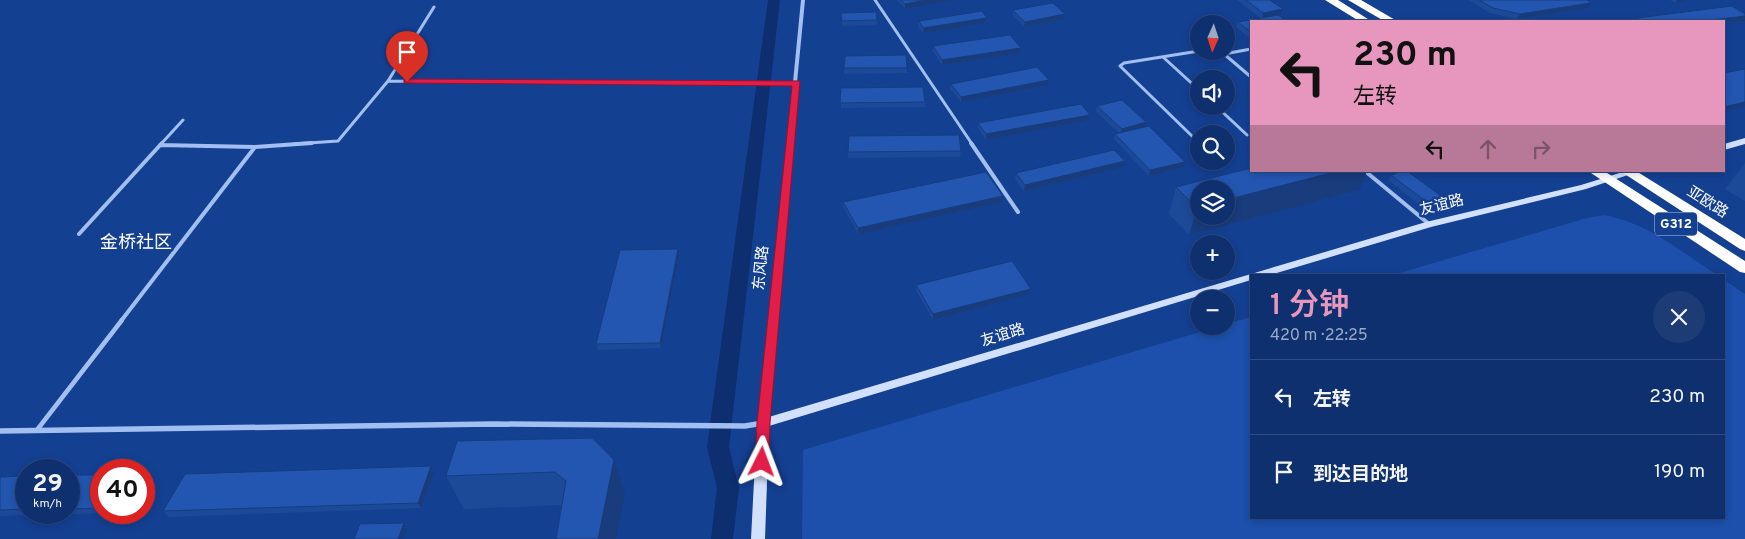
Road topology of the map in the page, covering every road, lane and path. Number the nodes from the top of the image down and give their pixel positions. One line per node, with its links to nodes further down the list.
1 (803, 0): 2 (street); 17 (street, 东风路)
2 (810, 0)
3 (875, 0): 30 (lane)
4 (1330, 0): 7 (highway)
5 (1353, 0): 8 (highway)
6 (434, 7): 15 (lane)
7 (1364, 20)
8 (1390, 20)
9 (1250, 49): 11 (lane)
10 (1190, 52): 12 (lane)
11 (1235, 52)
12 (1162, 57): 16 (lane); 20 (lane)
13 (1231, 60): 14 (lane)
14 (1250, 76)
15 (388, 81): 17 (lane); 24 (lane)
16 (1190, 82)
17 (797, 83): 37 (street, 东风路)
18 (1226, 115): 21 (lane)
19 (183, 120): 23 (lane)
20 (1190, 134)
21 (1247, 135)
22 (1745, 141): 25 (street)
23 (160, 145): 24 (lane); 32 (lane)
24 (255, 147): 38 (lane)
25 (1725, 147)
26 (1366, 172): 31 (lane)
27 (1595, 172): 29 (highway, G312)
28 (1630, 172): 29 (street, 友谊路); 33 (highway, 亚欧路 / G312)
29 (1607, 180): 31 (street, 友谊路); 34 (highway, G312)
30 (1018, 212)
31 (1428, 224): 35 (street, 友谊路)
32 (79, 234)
33 (1745, 246)
34 (1745, 268)
35 (1261, 274)
36 (1250, 277): 37 (street, 友谊路)
37 (763, 423): 38 (street); 40 (street, 东风路)
38 (37, 430): 39 (street)
39 (0, 431)
40 (758, 539)

